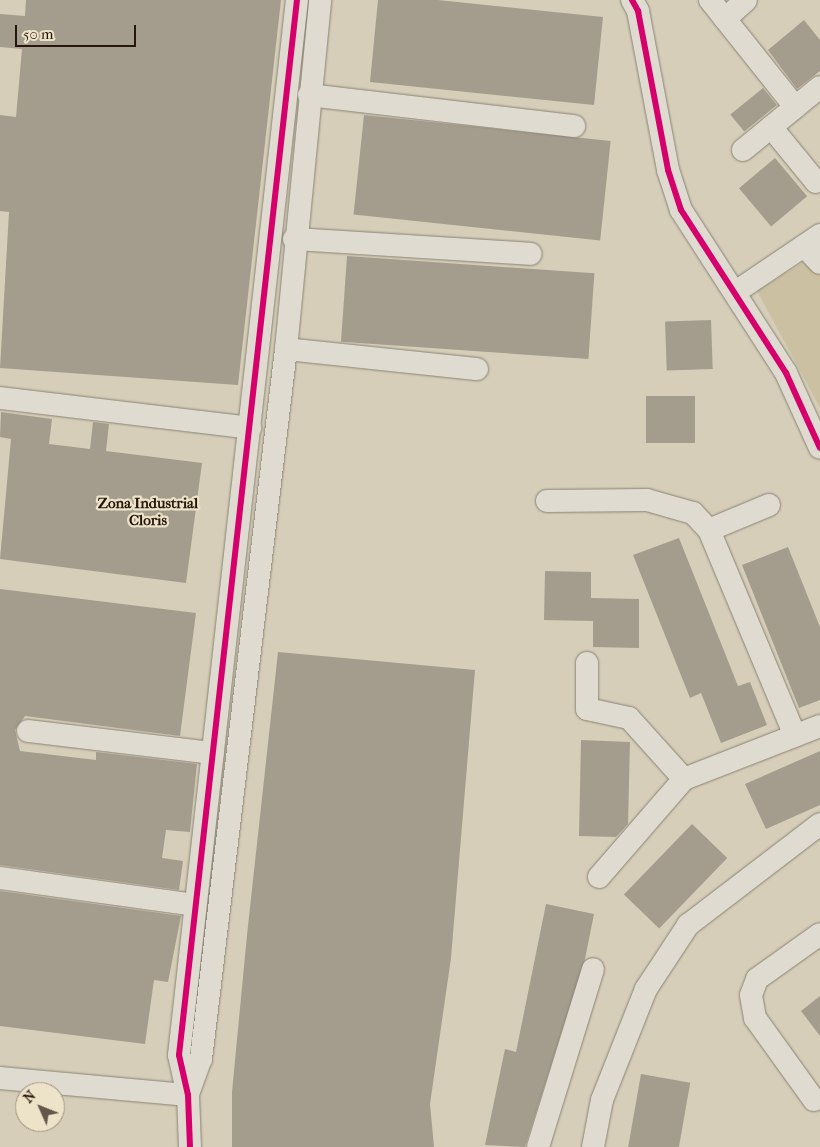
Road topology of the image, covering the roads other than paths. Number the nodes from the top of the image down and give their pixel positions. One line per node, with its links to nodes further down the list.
1 (297, 0): 22 (street)
2 (320, 0): 8 (street)
3 (632, 0): 18 (street)
4 (710, 0): 6 (street)
5 (746, 0): 6 (street)
6 (725, 19): 9 (street)
7 (820, 87): 9 (street)
8 (309, 94): 10 (street); 14 (street)
9 (795, 107): 11 (street)
10 (574, 126)
11 (771, 127): 12 (street); 13 (street)
12 (743, 150)
13 (816, 182)
14 (294, 239): 16 (street); 19 (street)
15 (812, 240): 17 (street); 18 (street)
16 (531, 254)
17 (820, 263)
18 (737, 291): 23 (street)
19 (286, 349): 20 (street); 40 (street)
20 (477, 369)
21 (0, 398): 22 (street)
22 (250, 428): 31 (street)
23 (820, 448)
24 (547, 501): 26 (street)
25 (769, 505): 26 (street)
26 (709, 530): 30 (street)
27 (587, 663): 32 (street)
28 (820, 726): 30 (street)
29 (28, 731): 31 (street)
30 (795, 736): 32 (street)
31 (213, 753): 36 (street)
32 (684, 779): 34 (street)
33 (820, 824): 44 (street)
34 (599, 877)
35 (0, 878): 36 (street)
36 (194, 905): 40 (street)
37 (820, 934): 41 (street)
38 (593, 969): 43 (street)
39 (0, 1078): 40 (street)
40 (188, 1095): 42 (street)
41 (814, 1100)
42 (190, 1147)
43 (538, 1147)
44 (593, 1147)

